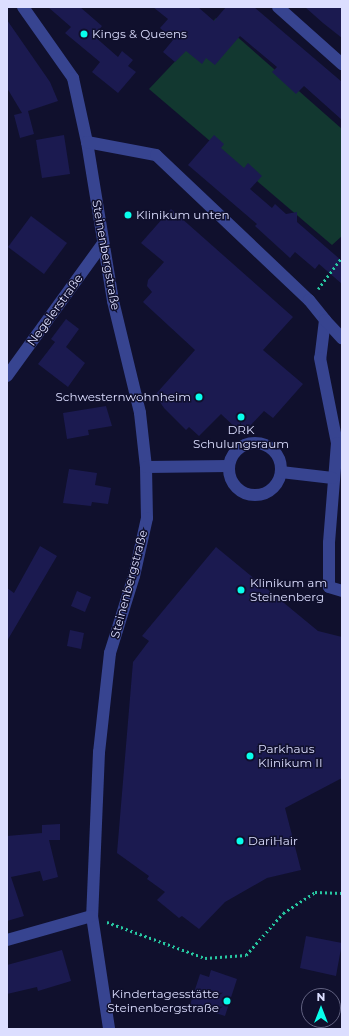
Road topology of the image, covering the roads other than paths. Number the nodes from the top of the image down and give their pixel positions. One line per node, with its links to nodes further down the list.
1 (23, 7): 4 (street, Steinenbergstraße)
2 (278, 7): 3 (street)
3 (342, 64)
4 (87, 142): 5 (street, Steinenbergstraße); 6 (street)
5 (102, 244): 8 (street, Negelerstraße); 10 (street, Steinenbergstraße)
6 (325, 320): 7 (street); 12 (street)
7 (342, 338)
8 (7, 376)
9 (229, 466): 10 (street); 11 (street); 11 (street)
10 (146, 467): 14 (street, Steinenbergstraße)
11 (281, 472): 12 (street)
12 (334, 478): 13 (street)
13 (342, 592)
14 (92, 916): 15 (street); 16 (street, Steinenbergstraße)
15 (7, 940)
16 (109, 1029)

